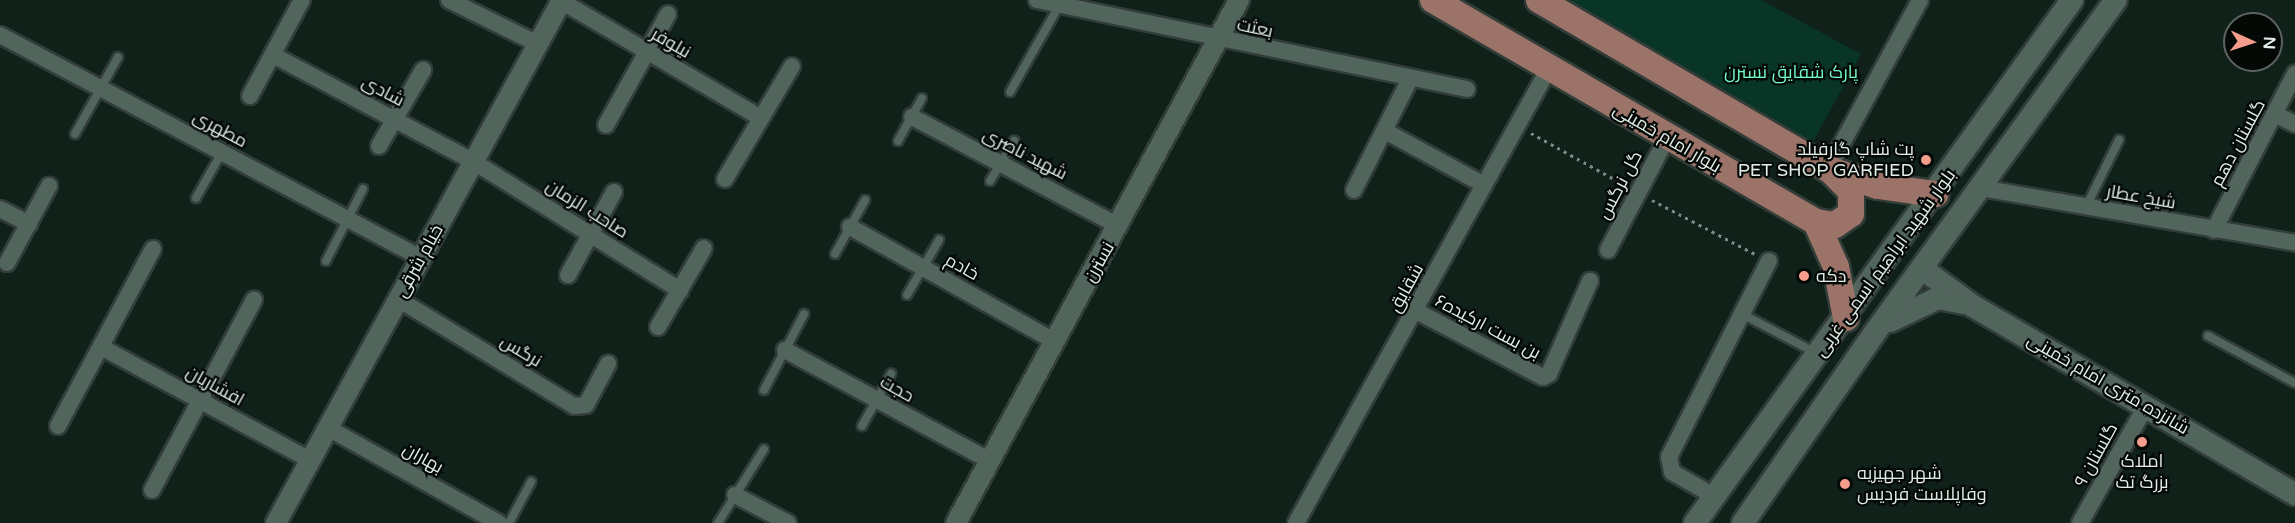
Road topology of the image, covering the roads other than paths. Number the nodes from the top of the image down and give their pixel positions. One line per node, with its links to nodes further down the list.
1 (302, 0): 17 (street)
2 (449, 0): 15 (street)
3 (1037, 0): 11 (street, بعثت)
4 (1239, 0): 14 (street, نسترن)
5 (1433, 0): 21 (main road, بلوار امام خمینی)
6 (1539, 0): 45 (main road)
7 (1920, 0): 45 (street)
8 (2073, 0): 54 (main road, بلوار شهید ابراهیم اسمی غربی)
9 (2116, 0): 50 (main road, بلوار شهید ابراهیم اسمی غربی)
10 (562, 1): 15 (street, خیام شرقی); 16 (street, نیلوفر)
11 (1060, 4): 14 (street, بعثت); 26 (lane)
12 (668, 14): 16 (street)
13 (0, 35): 24 (street, مطهری)
14 (1217, 40): 23 (street, بعثت); 62 (street, نسترن)
15 (538, 44): 43 (street, خیام شرقی)
16 (647, 51): 31 (street, نیلوفر); 34 (street)
17 (273, 55): 27 (street); 32 (street, شادی)
18 (118, 57): 24 (lane)
19 (792, 66): 31 (street)
20 (423, 70): 32 (street)
21 (1548, 70): 37 (main road, بلوار امام خمینی); 48 (street, شقایق)
22 (2295, 74): 29 (street, گلستان دهم)
23 (1410, 79): 25 (street, بعثت); 35 (street)
24 (100, 88): 36 (lane); 42 (street, مطهری)
25 (1467, 88)
26 (1010, 92)
27 (250, 96)
28 (922, 98): 30 (lane)
29 (2275, 114): 33 (street); 64 (street, گلستان دهم)
30 (912, 117): 39 (lane); 44 (street, شهید ناصری)
31 (761, 118): 46 (street)
32 (396, 120): 41 (street); 43 (street, شادی)
33 (2295, 124)
34 (606, 125)
35 (1385, 131): 48 (street); 52 (street)
36 (75, 134)
37 (1667, 138): 60 (main road, بلوار امام خمینی); 70 (street, گل نرگس)
38 (2119, 140): 57 (lane)
39 (898, 141)
40 (1014, 141): 44 (lane)
41 (380, 146)
42 (222, 152): 55 (lane); 59 (street, مطهری)
43 (474, 162): 65 (street, صاحب الزمان); 72 (street, خیام شرقی)
44 (1001, 164): 47 (lane); 62 (street, شهید ناصری)
45 (1828, 169): 54 (main road); 60 (main road)
46 (725, 178)
47 (990, 181)
48 (1484, 185): 85 (street, شقایق)
49 (49, 186): 61 (street)
50 (1981, 188): 57 (street, شیخ عطار); 77 (main road, بلوار شهید ابراهیم اسمی غربی)
51 (363, 189): 59 (lane)
52 (1354, 190)
53 (614, 192): 65 (street)
54 (1935, 194): 88 (main road, بلوار شهید ابراهیم اسمی غربی)
55 (196, 198)
56 (866, 200): 63 (lane)
57 (2085, 207): 64 (street, شیخ عطار)
58 (0, 209): 61 (street)
59 (348, 219): 72 (street, مطهری); 73 (lane)
60 (1816, 222): 88 (main road)
61 (28, 224): 75 (street)
62 (1119, 226): 92 (street, نسترن)
63 (850, 227): 71 (lane); 76 (street, خادم)
64 (2214, 230): 67 (street, شیخ عطار)
65 (590, 234): 78 (street); 80 (street, صاحب الزمان)
66 (939, 240): 76 (lane)
67 (2295, 243)
68 (704, 248): 80 (street)
69 (153, 249): 93 (street)
70 (1608, 250)
71 (835, 254)
72 (421, 258): 82 (street, خیام شرقی)
73 (326, 261)
74 (1769, 261): 86 (street)
75 (7, 262)
76 (923, 268): 81 (lane); 92 (street, خادم)
77 (1924, 270): 84 (main road, شانزده متری امام خمینی); 90 (main road, بلوار شهید ابراهیم اسمی غربی)
78 (568, 275)
79 (1590, 280): 85 (street, بن بست ارکیده۶)
80 (680, 290): 89 (street)
81 (907, 295)
82 (398, 299): 96 (street, نرگس); 105 (street, خیام شرقی)
83 (254, 300): 100 (street)
84 (1973, 306): 90 (main road); 102 (main road, شانزده متری امام خمینی)
85 (1416, 311): 120 (street, شقایق)
86 (1742, 314): 95 (lane); 113 (street)
87 (804, 315): 94 (lane)
88 (1846, 318): 95 (main road, بلوار شهید ابراهیم اسمی غربی)
89 (658, 327)
90 (1876, 331): 122 (main road, بلوار شهید ابراهیم اسمی غربی)
91 (2208, 336): 98 (lane)
92 (1054, 341): 108 (street, نسترن)
93 (101, 347): 100 (street, افشاریان); 103 (street)
94 (785, 350): 99 (lane); 101 (street, حجت)
95 (1819, 355): 113 (main road, بلوار شهید ابراهیم اسمی غربی)
96 (608, 364)
97 (891, 374): 101 (lane)
98 (2295, 383)
99 (764, 390)
100 (202, 400): 107 (street, افشاریان); 110 (street)
101 (876, 400): 104 (lane); 108 (street, حجت)
102 (2146, 406): 111 (main road, شانزده متری امام خمینی); 123 (street, گلستان ۹)
103 (58, 426)
104 (862, 426)
105 (328, 428): 107 (street, خیام شرقی); 115 (street, بهاران)
106 (764, 449): 112 (lane)
107 (310, 460): 114 (street, خیام شرقی)
108 (990, 461): 119 (street, نسترن)
109 (531, 482): 116 (lane)
110 (152, 490)
111 (2295, 494)
112 (735, 495): 117 (lane); 118 (street)
113 (1714, 496): 121 (main road, بلوار شهید ابراهیم اسمی غربی)
114 (276, 523)
115 (500, 523)
116 (508, 523)
117 (718, 523)
118 (788, 523)
119 (956, 523)
120 (1296, 523)
121 (1695, 523)
122 (1743, 523)
123 (2080, 523)

